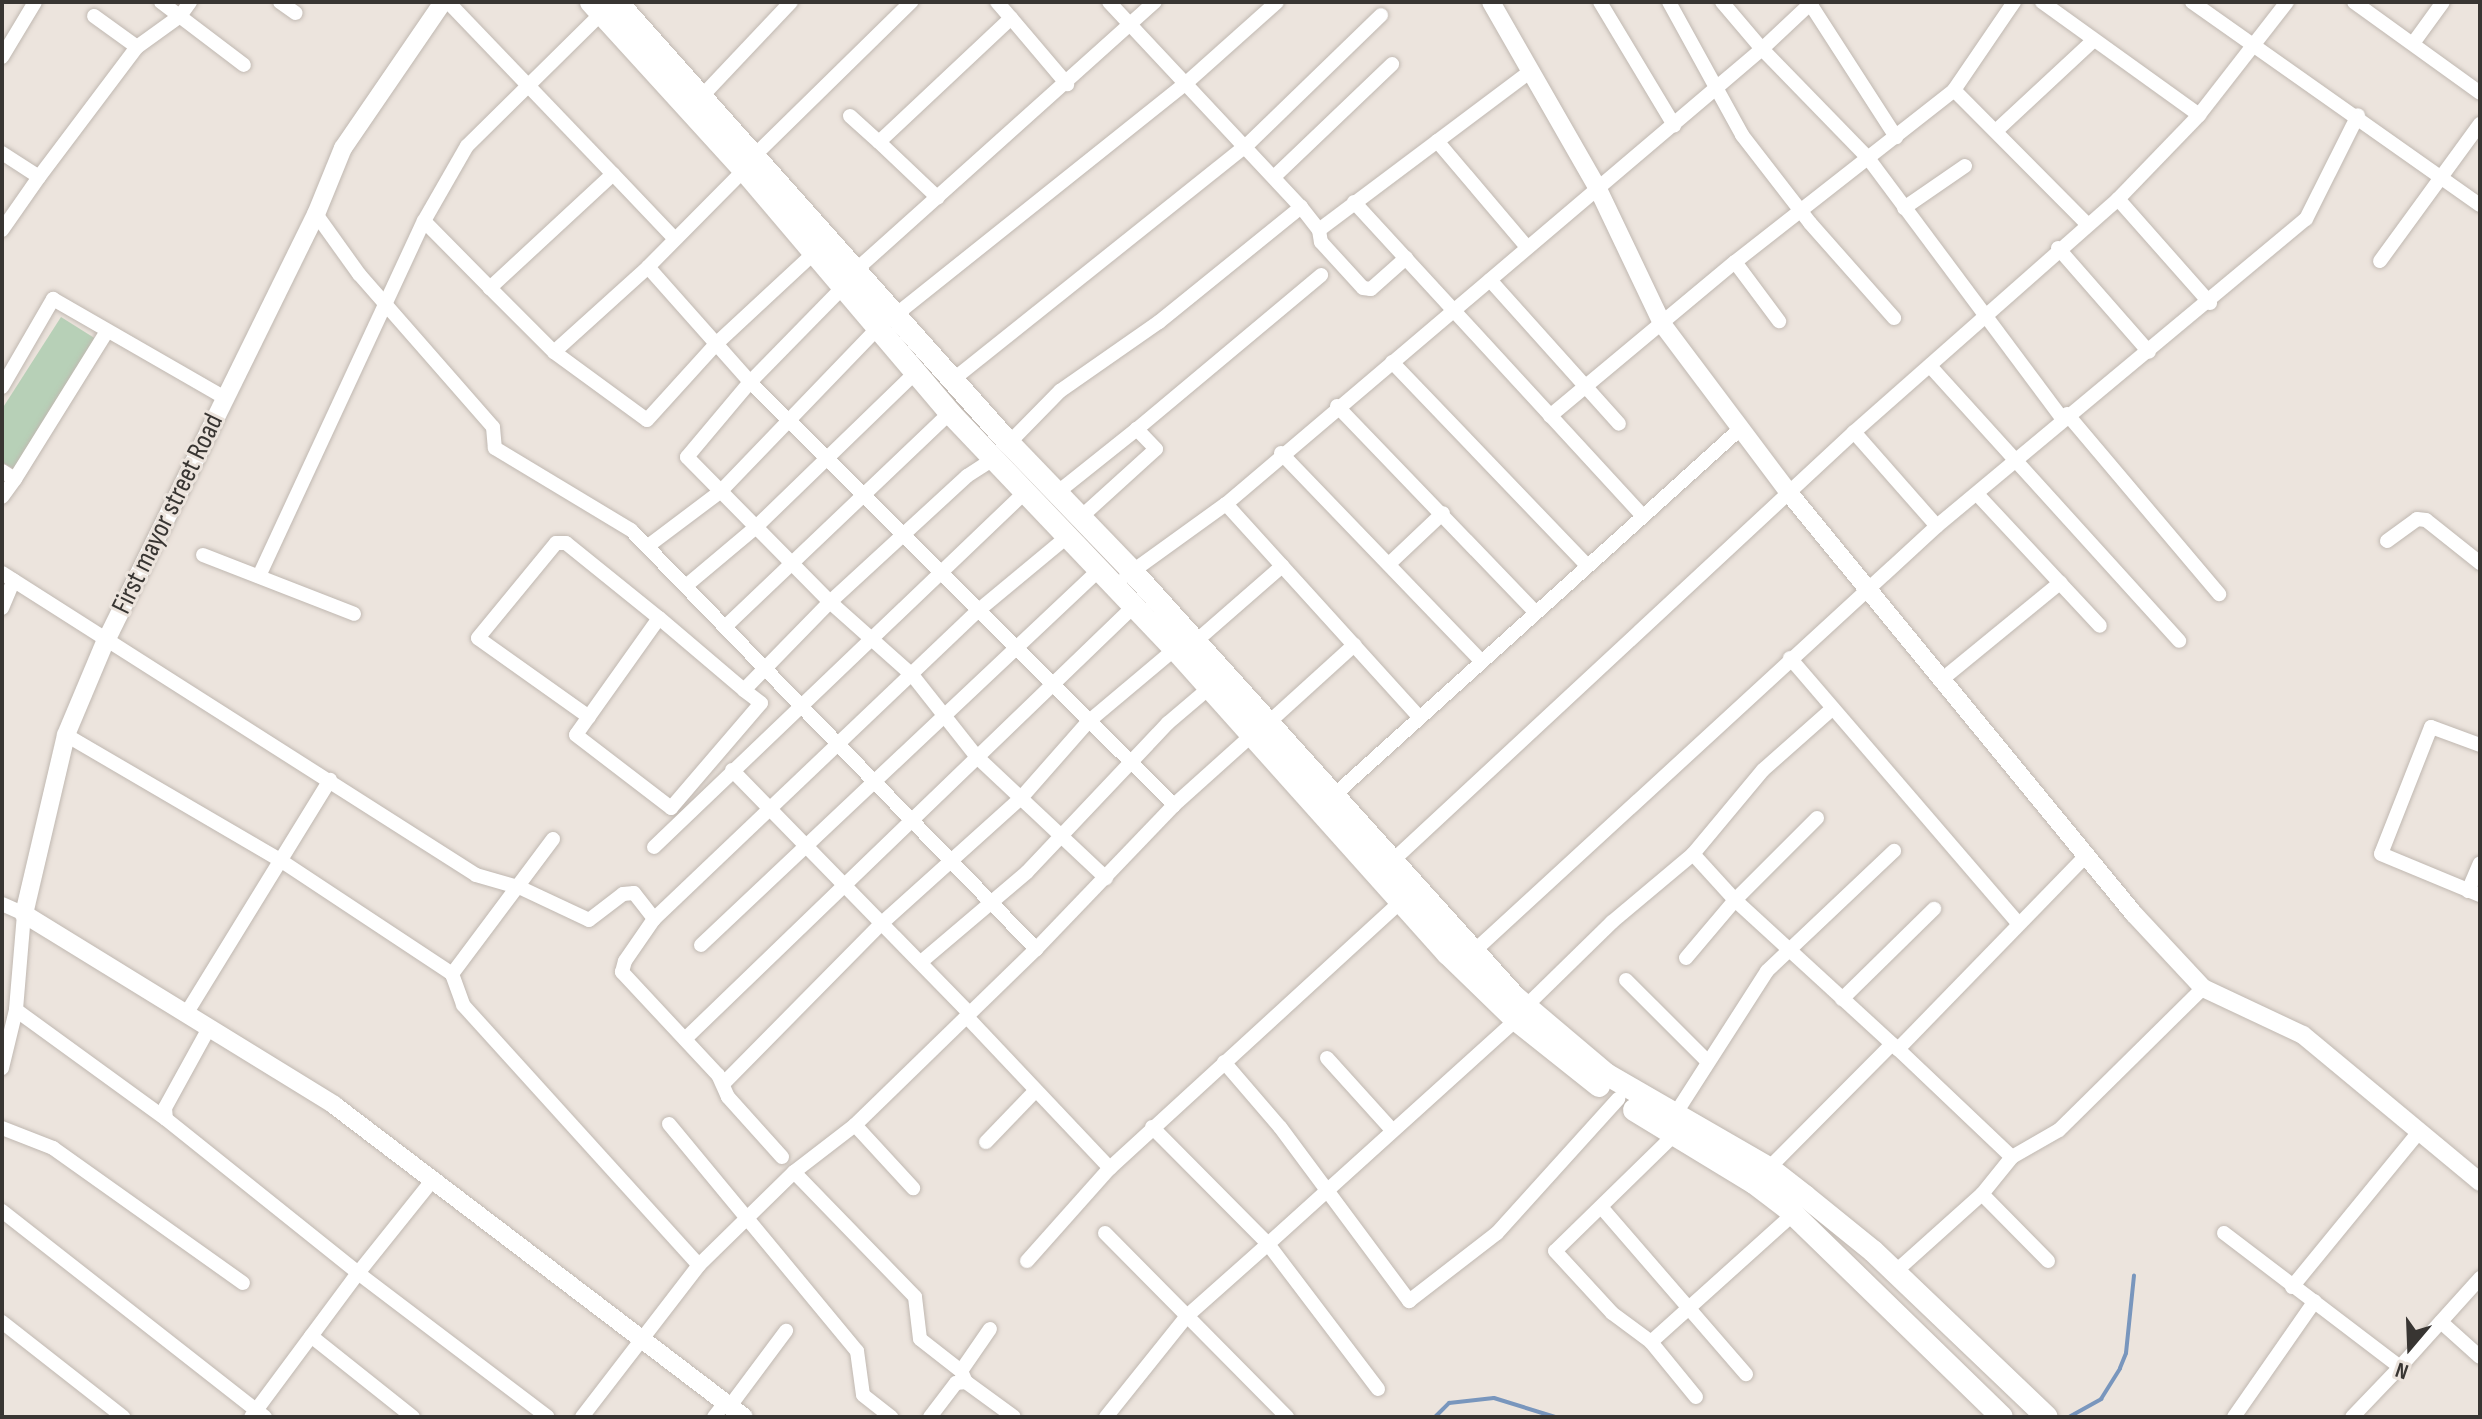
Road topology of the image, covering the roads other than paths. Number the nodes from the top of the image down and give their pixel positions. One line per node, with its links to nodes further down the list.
1 (35, 2): 30 (street)
2 (161, 2): 27 (street)
3 (190, 2): 27 (street)
4 (280, 2): 24 (street)
5 (446, 2): 42 (street); 73 (street, First mayor street Road)
6 (791, 2): 46 (street)
7 (911, 2): 59 (street)
8 (997, 2): 28 (street)
9 (1109, 2): 29 (street)
10 (1155, 2): 29 (street)
11 (1277, 2): 41 (street)
12 (1491, 2): 39 (street)
13 (1600, 2): 51 (street)
14 (1669, 2): 43 (street)
15 (1722, 2): 35 (street)
16 (2014, 2): 44 (street)
17 (2042, 2): 31 (street)
18 (2192, 2): 34 (street)
19 (2287, 2): 34 (street)
20 (2354, 2): 32 (street)
21 (2443, 2): 32 (street)
22 (1810, 3): 35 (street); 53 (street)
23 (613, 6): 42 (street); 46 (main road); 59 (main road)
24 (296, 13)
25 (1381, 15): 56 (street)
26 (94, 16): 33 (street)
27 (180, 16): 33 (street); 38 (street)
28 (1011, 18): 40 (street); 55 (street)
29 (1130, 25): 40 (street); 41 (street)
30 (7, 32): 36 (street)
31 (2094, 40): 47 (street); 52 (street)
32 (2414, 42): 45 (street)
33 (137, 47): 64 (street)
34 (2254, 48): 47 (street); 48 (street)
35 (1762, 49): 43 (street); 58 (street)
36 (2, 57)
37 (1392, 64): 63 (street)
38 (244, 65)
39 (1528, 73): 54 (street); 65 (street)
40 (1067, 84): 66 (street)
41 (1185, 84): 56 (street); 94 (street)
42 (529, 85): 61 (street); 74 (street)
43 (1717, 90): 51 (street); 72 (street)
44 (1954, 90): 52 (street); 53 (street)
45 (2480, 93)
46 (703, 95): 59 (main road)
47 (2199, 115): 67 (street)
48 (2358, 115): 62 (street); 91 (street)
49 (850, 116): 55 (street)
50 (2480, 124): 62 (street)
51 (1674, 125): 65 (street)
52 (1997, 130): 75 (street)
53 (1896, 137): 58 (street)
54 (1437, 141): 68 (street); 79 (street)
55 (879, 142): 66 (street)
56 (1246, 146): 63 (street); 107 (street)
57 (2, 153): 64 (street)
58 (1868, 158): 71 (street); 72 (street)
59 (750, 162): 78 (street); 81 (main road); 86 (main road)
60 (1965, 166): 71 (street)
61 (613, 174): 78 (street); 90 (street)
62 (2440, 174): 69 (street); 83 (street)
63 (1275, 176): 70 (street)
64 (39, 177): 76 (street)
65 (1598, 189): 79 (street); 98 (street)
66 (938, 198): 86 (street)
67 (2118, 199): 75 (street); 91 (street)
68 (1354, 202): 77 (street); 82 (street)
69 (2480, 205)
70 (1301, 207): 77 (street); 121 (street)
71 (1904, 208): 95 (street)
72 (1801, 210): 84 (street); 96 (street)
73 (316, 214): 92 (street); 111 (street, First mayor street Road)
74 (424, 221): 90 (street); 92 (street)
75 (2087, 224): 80 (street)
76 (2, 230)
77 (1319, 230): 82 (street)
78 (674, 238): 85 (street)
79 (1527, 247): 88 (street)
80 (2058, 248): 95 (street); 103 (street)
81 (814, 253): 89 (main road); 101 (street)
82 (1406, 258): 93 (street)
83 (2380, 261)
84 (1735, 262): 97 (street); 98 (street)
85 (648, 267): 101 (street); 102 (street)
86 (860, 271): 89 (street); 94 (main road)
87 (1321, 275): 118 (street)
88 (1490, 280): 93 (street); 110 (street)
89 (841, 286): 99 (main road); 108 (street)
90 (490, 288): 102 (street)
91 (2210, 303): 103 (street)
92 (388, 307): 142 (street); 152 (street)
93 (1453, 312): 104 (street); 114 (street)
94 (898, 313): 107 (main road)
95 (1988, 313): 105 (street); 115 (street)
96 (1894, 318)
97 (1779, 321)
98 (1663, 325): 110 (street); 119 (street)
99 (877, 329): 106 (main road); 116 (street)
100 (106, 333): 109 (street); 111 (street); 125 (street)
101 (716, 344): 102 (street); 108 (street)
102 (554, 352)
103 (2149, 352): 115 (street)
104 (1392, 362): 112 (street); 147 (street)
105 (1930, 366): 120 (street); 124 (street)
106 (915, 373): 113 (main road); 123 (street)
107 (955, 378): 121 (main road)
108 (750, 382): 116 (street); 126 (street)
109 (2, 387)
110 (1584, 389): 114 (street); 117 (street)
111 (225, 398): 168 (street, First mayor street Road)
112 (1337, 406): 122 (street); 134 (street)
113 (950, 413): 121 (main road); 128 (street)
114 (1550, 416): 135 (street)
115 (2065, 416): 124 (street); 156 (street)
116 (791, 419): 123 (street); 126 (street)
117 (1619, 424)
118 (1137, 429): 127 (street); 136 (street)
119 (1740, 429): 130 (street); 135 (street)
120 (1854, 432): 130 (street); 137 (street)
121 (1002, 450): 127 (main road); 129 (main road); 139 (street)
122 (1281, 453): 133 (street); 146 (street)
123 (827, 457): 128 (street); 138 (street)
124 (2012, 461): 131 (street); 167 (street)
125 (8, 475): 132 (street)
126 (720, 492): 138 (street); 142 (street)
127 (1058, 492): 136 (main road)
128 (865, 493): 139 (street); 144 (street)
129 (1024, 493): 140 (main road); 149 (street)
130 (1789, 493): 155 (street); 211 (street)
131 (1977, 494): 137 (street); 153 (street)
132 (2, 497)
133 (1226, 504): 148 (street); 150 (street)
134 (1443, 513): 146 (street); 161 (street)
135 (1642, 515): 147 (street)
136 (1081, 517): 150 (main road)
137 (1937, 526): 155 (street)
138 (756, 527): 144 (street); 154 (street)
139 (907, 536): 149 (street); 157 (street)
140 (1068, 536): 150 (main road); 160 (street)
141 (2387, 541): 145 (street)
142 (648, 546): 154 (street)
143 (203, 555): 152 (street)
144 (790, 562): 157 (street); 164 (street)
145 (2480, 563)
146 (1389, 564): 173 (street)
147 (1587, 565): 161 (street)
148 (1282, 566): 169 (street); 170 (street)
149 (941, 571): 160 (street); 166 (street)
150 (1115, 575): 158 (main road); 170 (main road); 171 (street)
151 (8, 576): 159 (street); 168 (street)
152 (259, 576): 162 (street)
153 (2060, 583): 165 (street); 176 (street)
154 (687, 585): 164 (street)
155 (1868, 591): 172 (street); 176 (street)
156 (2219, 594)
157 (830, 602): 166 (street); 174 (street)
158 (1134, 606): 170 (main road); 177 (street)
159 (2, 608)
160 (979, 610): 171 (street); 175 (street)
161 (1535, 612): 173 (street)
162 (354, 614)
163 (659, 618): 179 (street); 183 (street); 183 (street)
164 (727, 625): 174 (street)
165 (2100, 626)
166 (872, 639): 175 (street); 180 (street)
167 (2179, 641)
168 (105, 642): 187 (street, First mayor street Road); 193 (street)
169 (1354, 645): 184 (street); 186 (street)
170 (1185, 646): 178 (main road); 185 (street); 186 (main road)
171 (1018, 649): 177 (street); 182 (street)
172 (1790, 658): 181 (street); 228 (street)
173 (1481, 661): 184 (street)
174 (768, 666): 179 (street); 180 (street)
175 (913, 676): 182 (street); 189 (street)
176 (1945, 677): 207 (street)
177 (1052, 685): 185 (street); 190 (street)
178 (1208, 689): 186 (main road); 191 (street)
179 (744, 690): 183 (street)
180 (803, 703): 189 (street); 192 (street)
181 (1832, 709): 206 (street); 223 (street)
182 (945, 714): 190 (street); 194 (street)
183 (589, 717)
184 (1419, 717): 196 (street)
185 (1088, 722): 191 (street); 195 (street)
186 (1259, 730): 196 (main road); 197 (street); 211 (main road)
187 (66, 735): 208 (street); 221 (street, First mayor street Road)
188 (2480, 745): 215 (street)
189 (839, 747): 194 (street); 198 (street)
190 (977, 757): 195 (street); 200 (street)
191 (1131, 763): 197 (street); 201 (street)
192 (732, 770): 198 (street); 204 (street)
193 (330, 780): 208 (street); 214 (street)
194 (876, 785): 200 (street); 203 (street)
195 (1021, 798): 201 (street); 209 (street)
196 (1331, 798): 211 (main road)
197 (1174, 805): 212 (street)
198 (770, 808): 203 (street); 222 (street)
199 (1817, 818): 216 (street)
200 (909, 820): 209 (street); 213 (street)
201 (1062, 838): 212 (street); 218 (street)
202 (553, 839): 214 (street)
203 (808, 846): 213 (street); 225 (street)
204 (654, 847)
205 (1894, 851): 226 (street)
206 (1693, 854): 216 (street); 238 (street)
207 (2086, 856): 223 (street); 235 (street)
208 (280, 860): 231 (street); 239 (street)
209 (948, 861): 218 (street); 224 (street)
210 (2480, 863): 215 (street)
211 (1384, 868): 217 (main road); 228 (main road)
212 (1106, 878): 227 (street)
213 (843, 886): 224 (street); 242 (street)
214 (521, 888): 222 (street); 231 (street)
215 (2474, 893)
216 (1735, 900): 226 (street); 229 (street)
217 (1400, 902): 238 (main road); 246 (street)
218 (990, 903): 227 (street); 230 (street)
219 (2, 904): 221 (street)
220 (1934, 909): 236 (street)
221 (24, 914): 234 (street, First mayor street Road); 239 (street)
222 (654, 919): 242 (street)
223 (2017, 922): 243 (street)
224 (882, 923): 230 (street); 248 (street)
225 (701, 945)
226 (1790, 948): 236 (street); 245 (street)
227 (1036, 949): 240 (street)
228 (1472, 953): 238 (main road)
229 (1686, 958)
230 (921, 962): 240 (street)
231 (452, 974): 279 (street)
232 (2, 978): 234 (street)
233 (1626, 980): 245 (street)
234 (15, 987): 237 (street, First mayor street Road)
235 (2203, 988): 258 (street); 261 (street)
236 (1842, 999): 243 (street)
237 (16, 1010): 247 (street, First mayor street Road); 251 (street)
238 (1521, 1013): 250 (main road); 254 (main road); 257 (street)
239 (186, 1014): 241 (street)
240 (968, 1015): 249 (street); 253 (street)
241 (209, 1028): 251 (street); 265 (street)
242 (685, 1039): 248 (street)
243 (1895, 1046): 261 (street); 264 (street)
244 (1327, 1058): 257 (street)
245 (1707, 1061): 254 (street)
246 (1224, 1062): 255 (street); 268 (street)
247 (2, 1068)
248 (723, 1084): 260 (street)
249 (1035, 1091): 259 (street); 262 (street)
250 (1618, 1099): 254 (main road); 268 (street)
251 (166, 1119): 281 (street)
252 (669, 1124): 273 (street)
253 (855, 1125): 263 (street); 267 (street)
254 (1674, 1126): 264 (main road); 270 (street)
255 (1152, 1127): 262 (street); 276 (street)
256 (2, 1128): 283 (street)
257 (1393, 1131): 268 (street)
258 (2418, 1133): 266 (street); 284 (street)
259 (986, 1142)
260 (782, 1157)
261 (2012, 1157): 269 (street)
262 (1110, 1168): 277 (street)
263 (794, 1172): 273 (street); 298 (street)
264 (1762, 1175): 272 (main road); 280 (main road)
265 (431, 1182): 281 (street); 293 (street)
266 (2480, 1182)
267 (913, 1188)
268 (1324, 1192): 276 (street)
269 (1982, 1194): 278 (street); 280 (street)
270 (1602, 1208): 286 (street); 294 (street)
271 (2, 1211): 303 (street)
272 (1793, 1214): 286 (street); 302 (main road)
273 (749, 1219): 279 (street); 308 (street)
274 (1105, 1233): 287 (street)
275 (2224, 1233): 284 (street)
276 (1268, 1244): 287 (street); 299 (street)
277 (1027, 1261)
278 (2048, 1261)
279 (699, 1265): 293 (street)
280 (1895, 1272): 313 (main road)
281 (358, 1273): 292 (street); 306 (street)
282 (2480, 1278): 289 (street)
283 (243, 1283)
284 (2292, 1287): 285 (street)
285 (2315, 1301): 296 (street); 314 (street)
286 (1689, 1306): 294 (street); 297 (street)
287 (1187, 1316): 311 (street); 312 (street)
288 (2, 1322): 304 (street)
289 (2441, 1322): 295 (street); 296 (street)
290 (990, 1329): 298 (street)
291 (786, 1331): 301 (street)
292 (311, 1336): 303 (street); 305 (street)
293 (642, 1340): 301 (street); 307 (street)
294 (1651, 1342): 300 (street)
295 (2480, 1357)
296 (2400, 1367): 315 (street)
297 (1746, 1374)
298 (964, 1377): 309 (street); 310 (street)
299 (1378, 1389)
300 (1696, 1397)
301 (728, 1411)
302 (1999, 1414)
303 (258, 1415)
304 (123, 1417)
305 (413, 1417)
306 (548, 1417)
307 (582, 1417)
308 (891, 1417)
309 (930, 1417)
310 (1014, 1417)
311 (1106, 1417)
312 (1287, 1417)
313 (2047, 1417)
314 (2234, 1417)
315 (2352, 1417)

